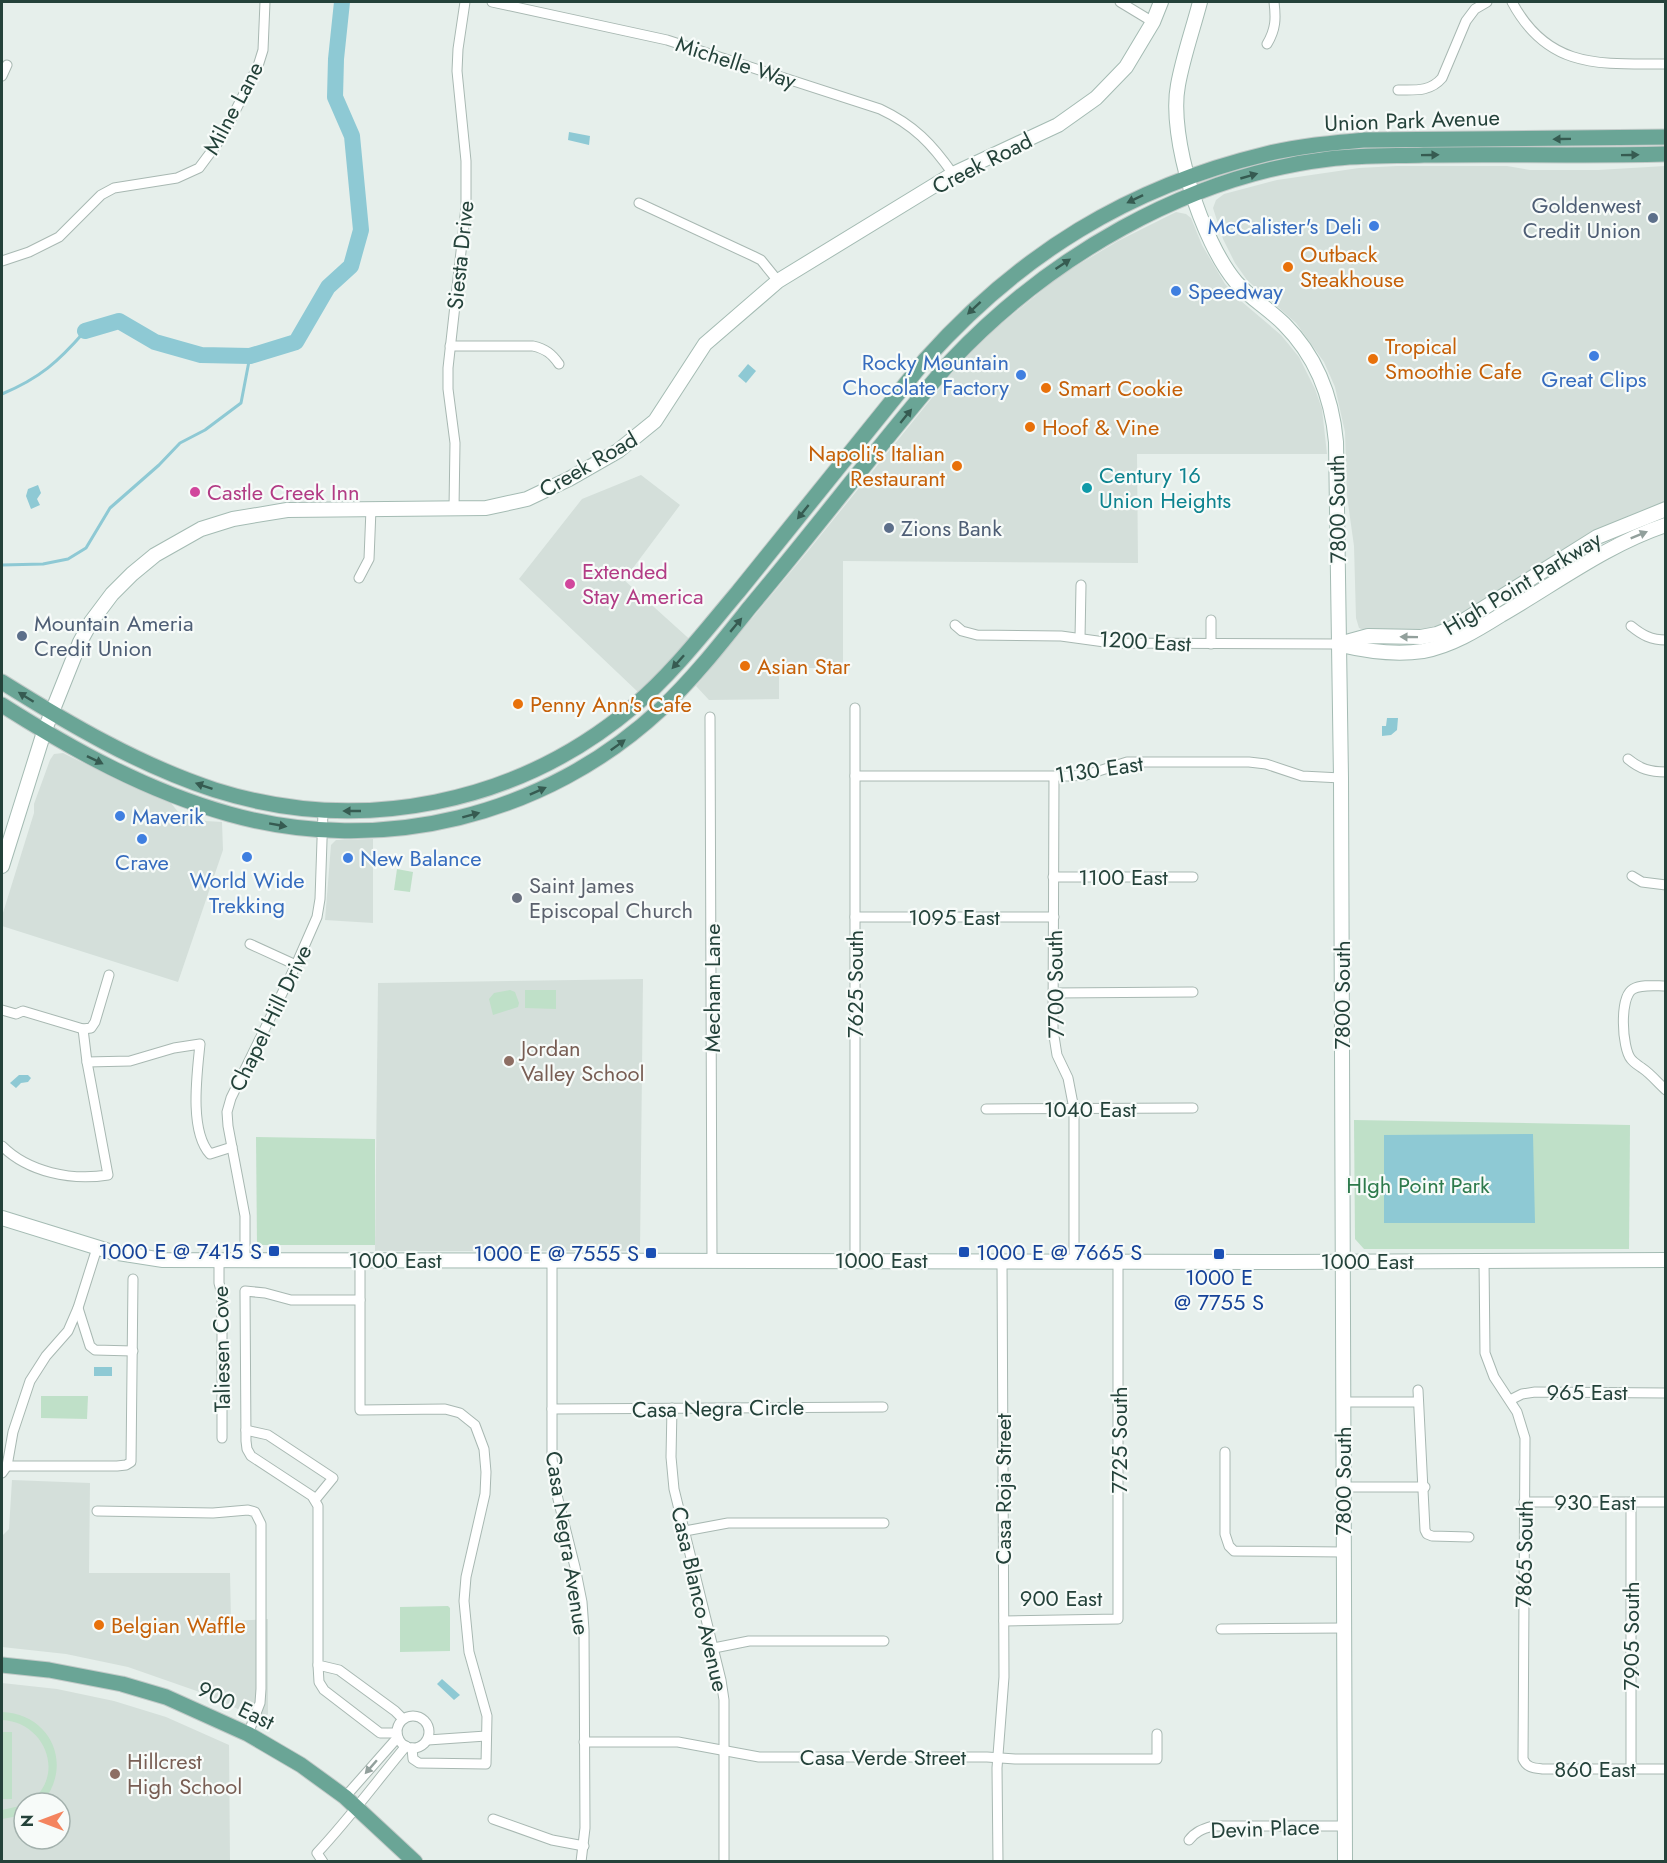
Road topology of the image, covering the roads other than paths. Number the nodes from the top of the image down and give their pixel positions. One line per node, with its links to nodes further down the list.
1 (265, 2): 24 (street, Milne Lane)
2 (465, 2): 26 (street, Siesta Drive)
3 (492, 2): 20 (street, Michelle Way)
4 (1120, 2): 10 (street)
5 (1161, 2): 10 (street, Creek Road)
6 (1200, 2): 21 (street, 7800 South)
7 (1274, 2): 11 (street)
8 (1487, 2): 15 (street)
9 (1512, 2): 12 (street)
10 (1153, 22): 20 (street, Creek Road)
11 (1267, 44)
12 (1665, 64)
13 (7, 65): 14 (street)
14 (2, 76)
15 (1398, 90)
16 (1665, 137): 17 (main road, Union Park Avenue, one-way to 17)
17 (1379, 140): 19 (main road); 21 (main road, Union Park Avenue)
18 (1665, 154): 19 (main road, Union Park Avenue, one-way to 18)
19 (1329, 159): 22 (main road, Union Park Avenue, one-way to 19)
20 (953, 174): 25 (street, Creek Road)
21 (1188, 176): 22 (street, 7800 South); 52 (main road, Union Park Avenue, one-way to 52)
22 (1194, 195): 40 (street, 7800 South); 53 (main road, Union Park Avenue, one-way to 22)
23 (639, 203): 25 (street)
24 (2, 261)
25 (778, 281): 28 (street, Creek Road)
26 (450, 346): 27 (street); 28 (street, Siesta Drive)
27 (559, 364)
28 (454, 508): 29 (street, Creek Road)
29 (370, 509): 32 (street); 44 (street, Creek Road)
30 (1665, 509): 40 (street, High Point Parkway, one-way to 40)
31 (1665, 525): 40 (street, High Point Parkway, one-way to 31)
32 (359, 578)
33 (1081, 585): 37 (street)
34 (1211, 620): 39 (street)
35 (955, 625): 37 (street, 1200 East)
36 (1631, 626): 38 (street)
37 (1080, 638): 39 (street, 1200 East)
38 (1665, 640)
39 (1211, 644): 40 (street, 1200 East)
40 (1339, 644): 51 (street, 7800 South)
41 (2, 682): 44 (main road, Union Park Avenue, one-way to 41)
42 (2, 705): 46 (main road, Union Park Avenue)
43 (855, 708): 49 (street, 7625 South)
44 (51, 713): 46 (street, Creek Road); 52 (main road, Union Park Avenue, one-way to 44)
45 (710, 717): 82 (street, Mecham Lane)
46 (44, 732): 53 (main road, Union Park Avenue, one-way to 53); 54 (street, Creek Road)
47 (1628, 759): 48 (street)
48 (1665, 772)
49 (855, 776): 50 (street, 1130 East); 59 (street, 7625 South)
50 (1054, 777): 51 (street, 1130 East); 56 (street, 7700 South)
51 (1341, 778): 85 (street, 7800 South)
52 (323, 811): 53 (street, Chapel Hill Drive)
53 (323, 830): 62 (street, Chapel Hill Drive)
54 (2, 866)
55 (1632, 876): 58 (street)
56 (1053, 877): 57 (street, 1100 East); 60 (street, 7700 South)
57 (1192, 877)
58 (1665, 885)
59 (855, 917): 60 (street, 1095 East); 83 (street, 7625 South)
60 (1054, 917): 66 (street, 7700 South)
61 (250, 944): 62 (street)
62 (296, 965): 75 (street, Chapel Hill Drive)
63 (109, 975): 68 (street)
64 (1665, 986): 70 (street)
65 (1193, 992): 66 (street)
66 (1053, 993): 73 (street, 7700 South)
67 (2, 1010): 68 (street)
68 (83, 1029): 69 (street)
69 (87, 1062): 74 (street); 75 (street)
70 (1665, 1090)
71 (1193, 1108): 73 (street, 1040 East)
72 (986, 1109): 73 (street, 1040 East)
73 (1074, 1109): 88 (street, 7700 South)
74 (2, 1146)
75 (232, 1147): 79 (street, Chapel Hill Drive)
76 (2, 1218): 77 (street, 1000 East)
77 (97, 1248): 78 (street, 1000 East); 92 (street)
78 (219, 1260): 79 (street, 1000 East); 103 (street, Taliesen Cove)
79 (245, 1260): 80 (street, 1000 East)
80 (360, 1260): 81 (street, 1000 East); 91 (street)
81 (552, 1260): 82 (street, 1000 East); 101 (street, Casa Negra Avenue)
82 (712, 1260): 83 (street, 1000 East)
83 (855, 1260): 84 (street, 1000 East)
84 (1002, 1260): 88 (street, 1000 East); 118 (street, Casa Roja Street)
85 (1342, 1260): 86 (street, 1000 East); 89 (street, 1000 East); 97 (street, 7800 South)
86 (1484, 1260): 87 (street, 1000 East); 96 (street, 7865 South)
87 (1665, 1260)
88 (1074, 1261): 89 (street, 1000 East)
89 (1118, 1261): 117 (street, 7725 South)
90 (133, 1279): 93 (street)
91 (360, 1300): 102 (street); 129 (street)
92 (78, 1308): 93 (street); 105 (street)
93 (133, 1351): 105 (street)
94 (1418, 1390): 98 (street)
95 (1665, 1393): 96 (street, 965 East)
96 (1510, 1400): 109 (street, 7865 South)
97 (1343, 1402): 98 (street); 106 (street, 7800 South)
98 (1417, 1402): 107 (street)
99 (883, 1407): 100 (street, Casa Negra Circle)
100 (672, 1408): 101 (street, Casa Negra Circle); 114 (street, Casa Blanco Avenue)
101 (552, 1409): 131 (street, Casa Negra Avenue)
102 (246, 1430): 108 (street); 108 (street)
103 (222, 1438)
104 (1225, 1452): 116 (street)
105 (4, 1470)
106 (1343, 1487): 107 (street); 116 (street, 7800 South)
107 (1425, 1487): 115 (street)
108 (315, 1500): 124 (street)
109 (1524, 1502): 110 (street, 930 East); 135 (street, 7865 South)
110 (1631, 1502): 111 (street, 930 East); 136 (street, 7905 South)
111 (1665, 1502)
112 (97, 1512): 126 (street)
113 (884, 1523): 114 (street)
114 (685, 1531): 122 (street, Casa Blanco Avenue)
115 (1468, 1537)
116 (1343, 1552): 119 (street, 7800 South)
117 (1119, 1619): 118 (street, 900 East)
118 (1004, 1621): 134 (street, Casa Roja Street)
119 (1344, 1628): 120 (street); 140 (street, 7800 South)
120 (1221, 1629)
121 (884, 1641): 122 (street)
122 (714, 1648): 133 (street, Casa Blanco Avenue)
123 (2, 1665): 126 (main road, 900 East)
124 (318, 1665): 125 (street); 128 (street)
125 (403, 1719): 128 (street); 130 (street)
126 (248, 1734): 138 (main road, 900 East)
127 (1157, 1734): 134 (street, Casa Verde Street)
128 (398, 1735): 132 (street); 138 (street, one-way to 138)
129 (486, 1736): 130 (street); 132 (street)
130 (428, 1740): 132 (street)
131 (584, 1742): 133 (street, Casa Verde Street); 142 (street, Casa Negra Avenue)
132 (409, 1747): 138 (street)
133 (724, 1750): 134 (street, Casa Verde Street); 146 (street, Casa Blanco Avenue)
134 (998, 1757): 147 (street, Casa Roja Street)
135 (1526, 1765): 136 (street, 860 East)
136 (1631, 1769): 137 (street, 860 East)
137 (1665, 1769)
138 (350, 1802): 143 (main road, 900 East); 144 (street)
139 (493, 1819): 142 (street)
140 (1345, 1826): 141 (street, Devin Place); 148 (street, 7800 South)
141 (1189, 1840)
142 (584, 1846): 145 (street, Casa Negra Avenue)
143 (412, 1860)
144 (323, 1862)
145 (581, 1862)
146 (724, 1862)
147 (998, 1862)
148 (1345, 1862)

